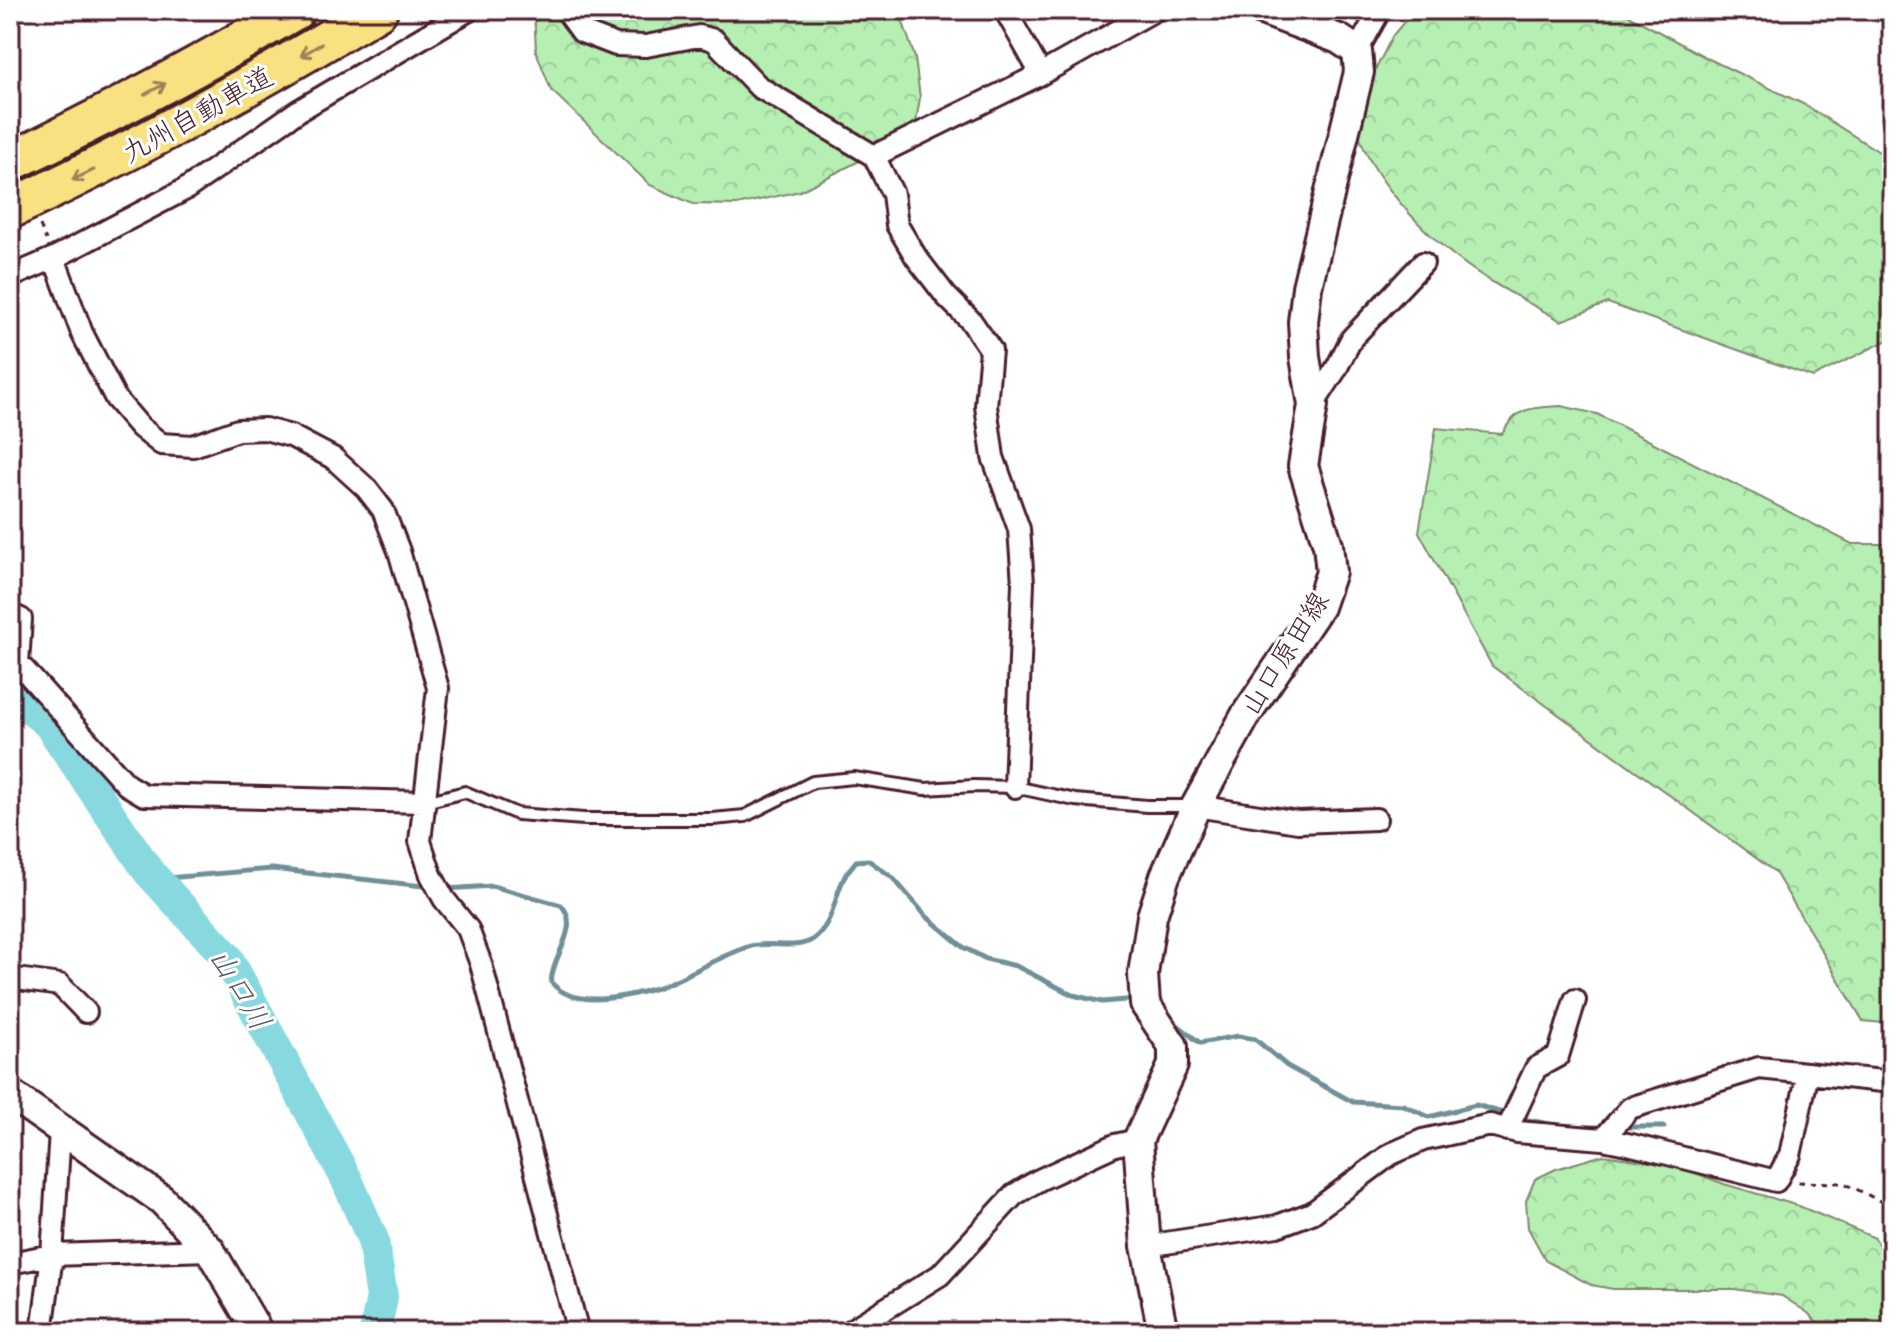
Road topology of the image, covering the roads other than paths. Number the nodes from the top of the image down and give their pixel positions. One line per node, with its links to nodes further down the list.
1 (295, 10): 12 (highway, 九州自動車道, one-way to 1)
2 (378, 10): 13 (highway, 九州自動車道, one-way to 13)
3 (469, 10): 14 (street)
4 (566, 10): 11 (street)
5 (1005, 10): 10 (street)
6 (1155, 10): 10 (street)
7 (1262, 10): 9 (main road)
8 (1380, 10): 9 (street)
9 (1357, 51): 17 (main road, 山口原田線)
10 (1041, 74): 11 (street)
11 (874, 156): 19 (street)
12 (10, 162)
13 (10, 209)
14 (54, 258): 16 (street); 20 (street)
15 (1423, 263): 17 (street)
16 (10, 277)
17 (1313, 405): 21 (main road, 山口原田線)
18 (10, 614): 20 (street)
19 (1015, 787): 20 (lane); 21 (lane)
20 (423, 802): 39 (street)
21 (1196, 806): 22 (street); 32 (main road, 山口原田線)
22 (1376, 819)
23 (10, 978): 25 (street)
24 (1575, 1000): 29 (street)
25 (86, 1012)
26 (1808, 1073): 27 (street); 31 (street); 31 (street)
27 (1892, 1082)
28 (10, 1094): 30 (main road)
29 (1507, 1130): 31 (street); 33 (street)
30 (60, 1131): 34 (main road); 35 (street)
31 (1603, 1139)
32 (1138, 1140): 33 (main road, 山口原田線); 40 (street)
33 (1146, 1246): 41 (main road, 山口原田線)
34 (210, 1250): 35 (street); 38 (main road)
35 (52, 1255): 36 (street); 37 (street)
36 (10, 1263)
37 (42, 1332)
38 (258, 1332)
39 (578, 1332)
40 (848, 1332)
41 (1163, 1332)

